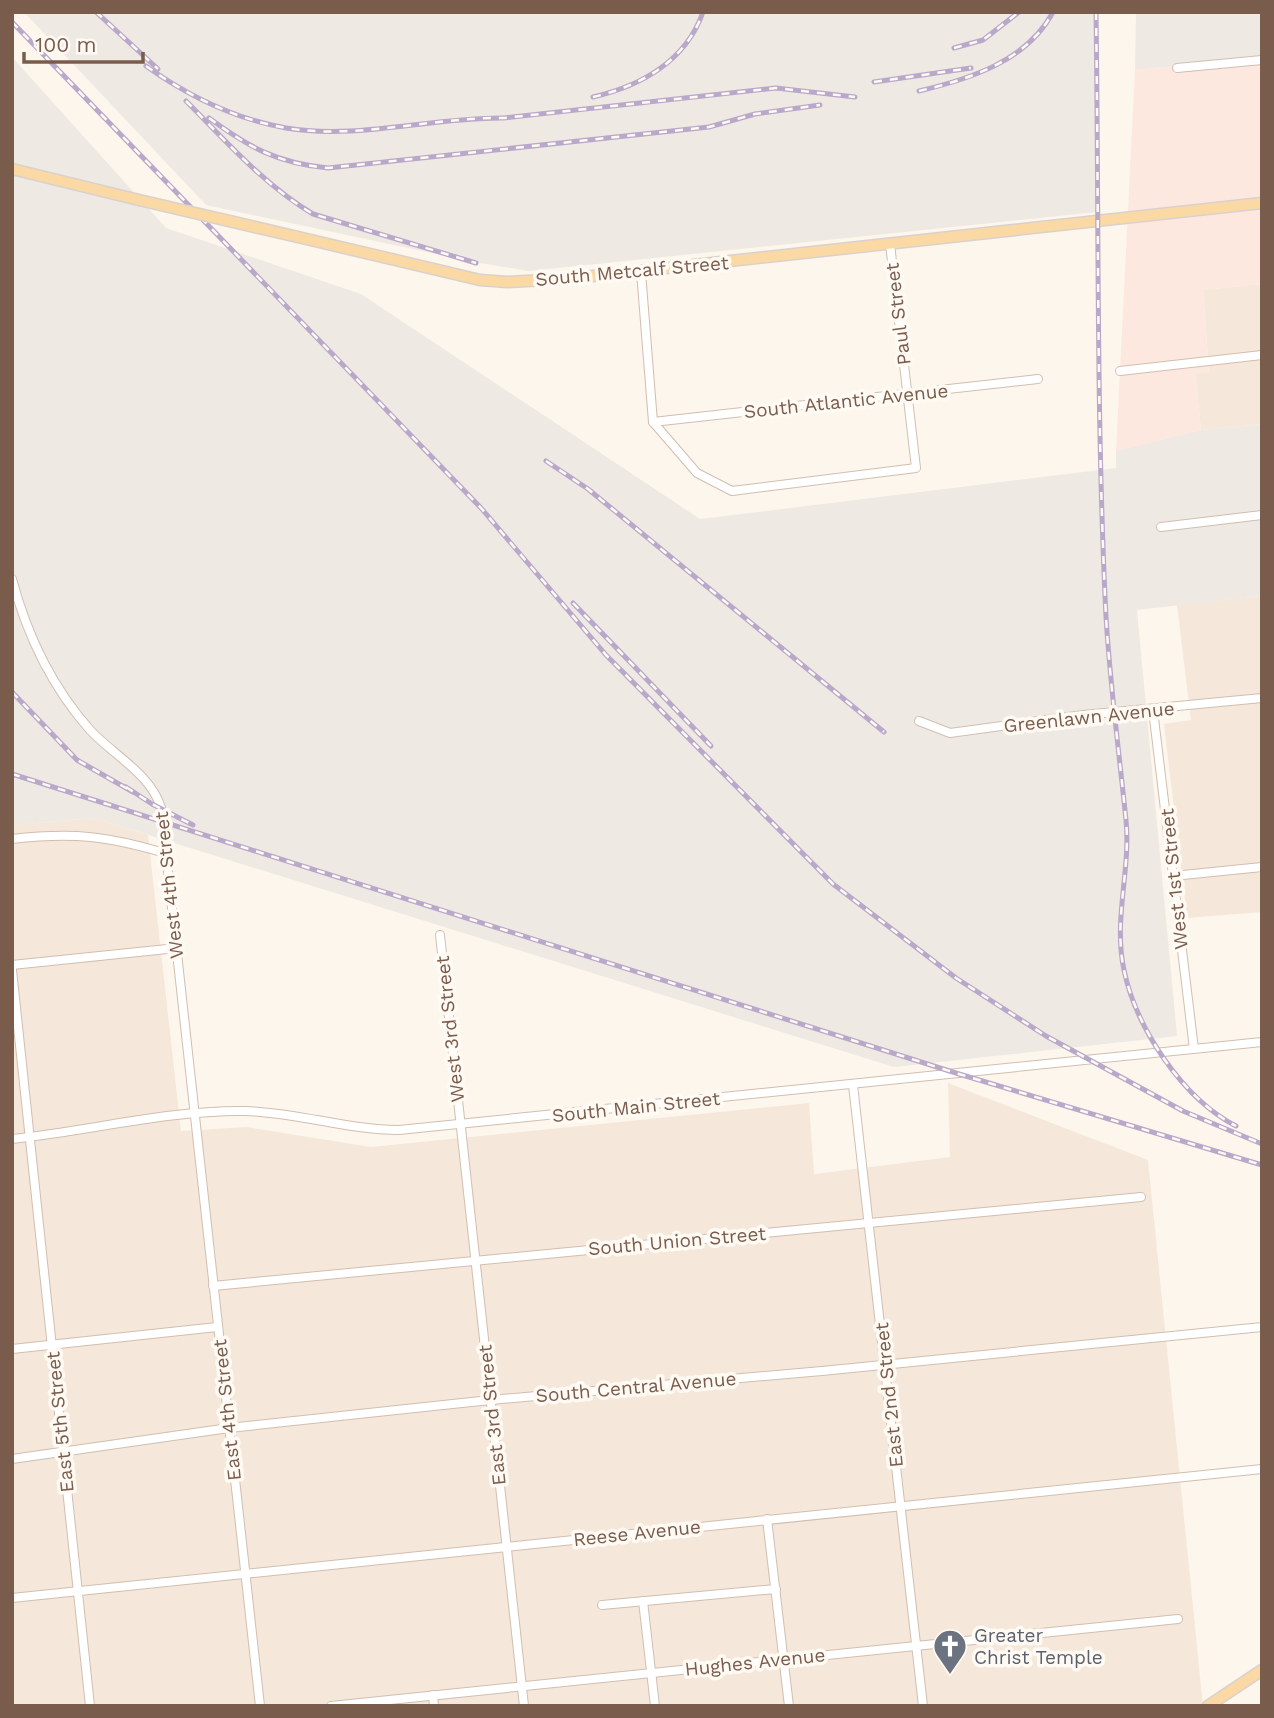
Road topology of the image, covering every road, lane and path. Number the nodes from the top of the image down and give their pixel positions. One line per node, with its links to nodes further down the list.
1 (1262, 61): 2 (street)
2 (1177, 68)
3 (12, 169): 6 (main road, South Metcalf Street, bridge)
4 (1262, 203): 5 (main road, South Metcalf Street)
5 (890, 244): 6 (main road, South Metcalf Street); 10 (street, Paul Street)
6 (641, 272): 11 (street)
7 (1262, 355): 8 (street)
8 (1120, 371)
9 (1038, 379): 10 (street, South Atlantic Avenue)
10 (907, 394): 11 (street, South Atlantic Avenue); 11 (street, Paul Street)
11 (653, 422)
12 (1262, 515): 13 (street)
13 (1161, 527)
14 (12, 579): 19 (street, West 4th Street)
15 (1262, 698): 16 (street, Greenlawn Avenue)
16 (1153, 709): 17 (street, Greenlawn Avenue); 21 (street, West 1st Street)
17 (919, 721)
18 (12, 839): 19 (street)
19 (167, 854): 23 (street, West 4th Street)
20 (1262, 867): 21 (street)
21 (1173, 876): 27 (street, West 1st Street)
22 (440, 935): 30 (street, West 3rd Street)
23 (177, 948): 24 (street); 29 (street, West 4th Street)
24 (12, 965)
25 (12, 970): 31 (street, East 5th Street)
26 (1262, 1042): 27 (street, South Main Street)
27 (1194, 1049): 28 (street, South Main Street)
28 (853, 1085): 30 (street, South Main Street); 34 (street, East 2nd Street)
29 (193, 1115): 30 (street, South Main Street); 31 (street, South Main Street); 36 (street, East 4th Street)
30 (459, 1123): 35 (street, East 3rd Street)
31 (31, 1137): 32 (street, South Main Street); 39 (street, East 5th Street)
32 (12, 1139)
33 (1141, 1197): 34 (street, South Union Street)
34 (869, 1224): 35 (street, South Union Street); 41 (street, East 2nd Street)
35 (475, 1260): 36 (street, South Union Street); 42 (street, East 3rd Street)
36 (213, 1286): 37 (street, East 4th Street)
37 (217, 1327): 39 (street); 43 (street, East 4th Street)
38 (1262, 1327): 41 (street, South Central Avenue)
39 (52, 1345): 40 (street); 44 (street, East 5th Street)
40 (12, 1349)
41 (885, 1365): 42 (street, South Central Avenue); 47 (street, East 2nd Street)
42 (490, 1399): 43 (street, South Central Avenue); 49 (street, East 3rd Street)
43 (229, 1428): 44 (street, South Central Avenue); 50 (street, East 4th Street)
44 (64, 1453): 45 (street, South Central Avenue); 52 (street, East 5th Street)
45 (12, 1459)
46 (1262, 1469): 47 (street, Reese Avenue)
47 (901, 1506): 48 (street, Reese Avenue); 57 (street, East 2nd Street)
48 (767, 1519): 49 (street, Reese Avenue); 51 (street)
49 (506, 1546): 50 (street, Reese Avenue); 61 (street, East 3rd Street)
50 (245, 1573): 52 (street, Reese Avenue); 65 (street, East 4th Street)
51 (776, 1589): 54 (street); 58 (street)
52 (78, 1591): 53 (street, Reese Avenue); 64 (street, East 5th Street)
53 (12, 1598)
54 (643, 1601): 55 (street); 60 (street)
55 (602, 1605)
56 (1178, 1619): 57 (street, Hughes Avenue)
57 (916, 1646): 58 (street, Hughes Avenue); 71 (street, East 2nd Street)
58 (784, 1658): 60 (street, Hughes Avenue); 70 (street)
59 (1262, 1670): 72 (main road)
60 (652, 1672): 61 (street, Hughes Avenue); 69 (street)
61 (522, 1687): 62 (street, Hughes Avenue); 68 (street, East 3rd Street)
62 (433, 1695): 63 (street, Hughes Avenue); 67 (street)
63 (348, 1705): 66 (street, Hughes Avenue)
64 (90, 1706)
65 (260, 1706)
66 (331, 1706)
67 (434, 1706)
68 (524, 1706)
69 (655, 1706)
70 (789, 1706)
71 (923, 1706)
72 (1208, 1706)

